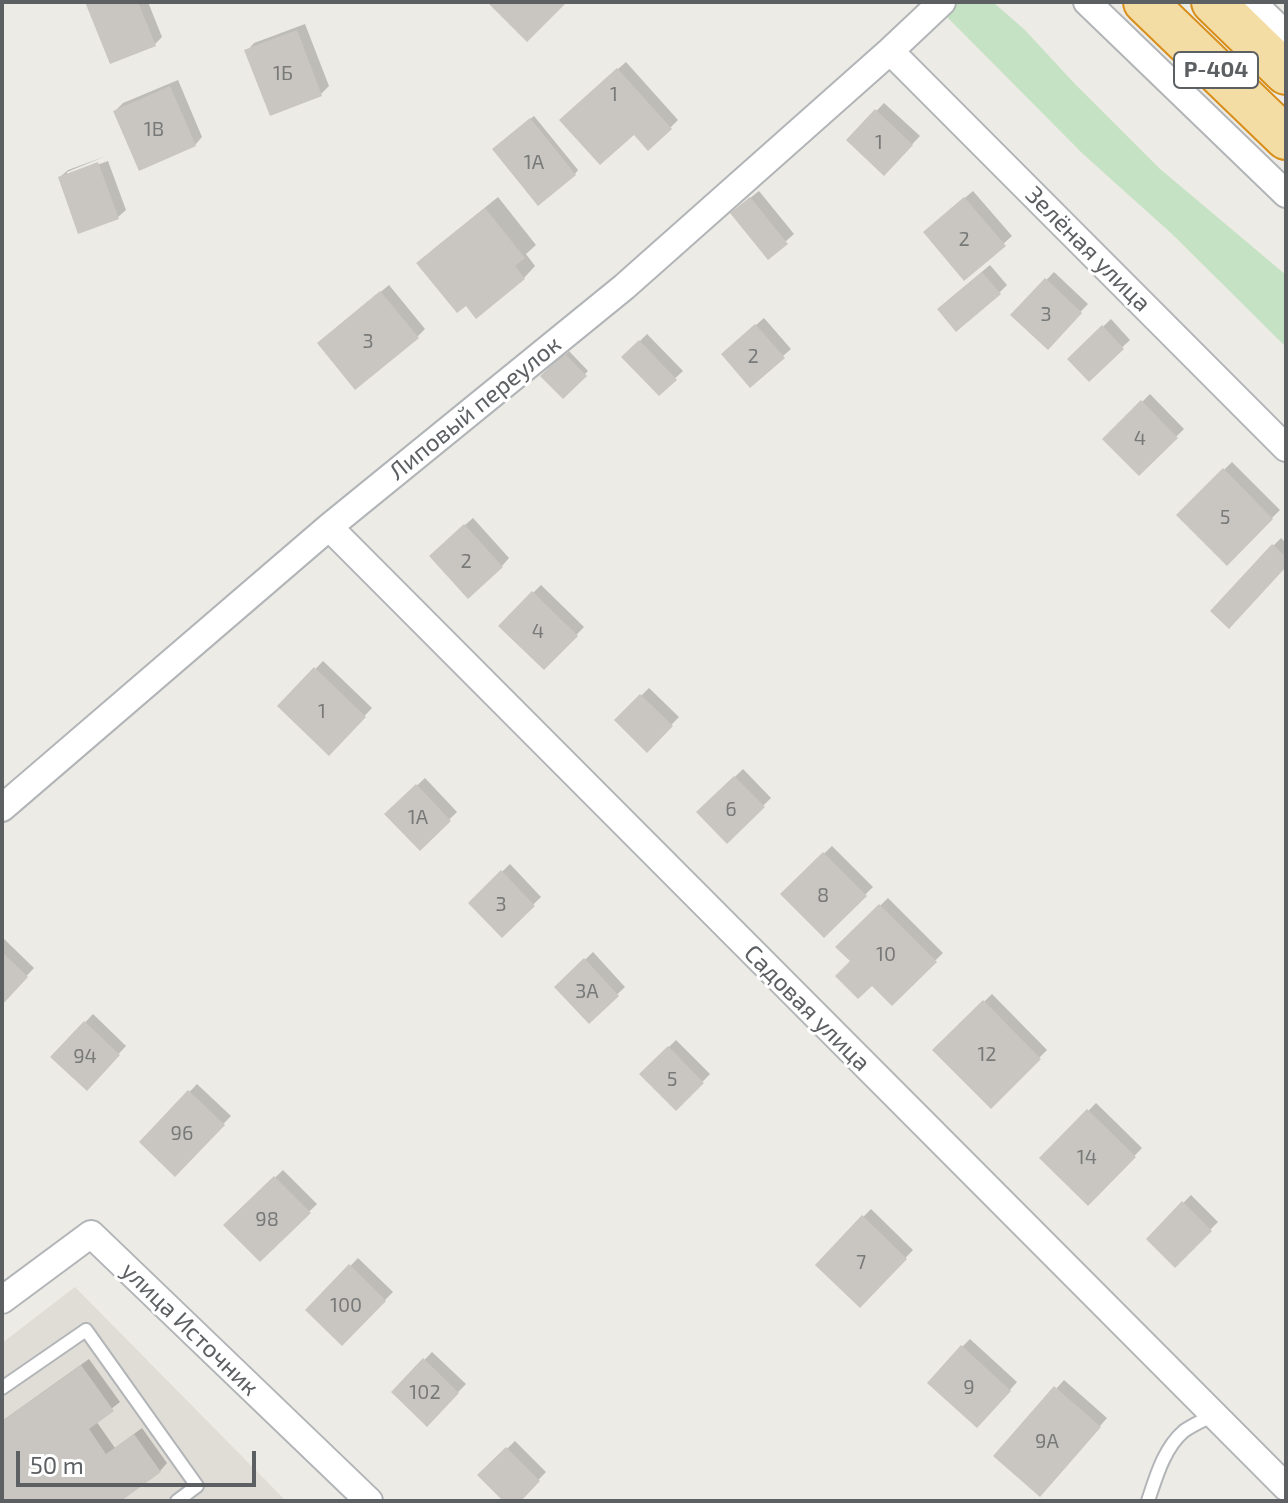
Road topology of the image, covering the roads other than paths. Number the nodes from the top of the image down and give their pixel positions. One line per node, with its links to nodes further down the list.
1 (942, 2): 7 (street, Липовый переулок)
2 (1087, 2): 10 (street)
3 (1145, 2): 9 (highway, Р-404)
4 (1213, 2): 8 (highway, Р-404)
5 (1252, 2): 6 (street)
6 (1286, 35)
7 (890, 51): 11 (street, Зелёная улица); 12 (street, Липовый переулок)
8 (1286, 73)
9 (1286, 138)
10 (1286, 194)
11 (1286, 448)
12 (329, 527): 13 (street, Липовый переулок); 16 (street, Садовая улица)
13 (2, 808)
14 (2, 1300): 19 (street, улица Источник)
15 (2, 1388): 18 (lane)
16 (1213, 1415): 17 (street, Садовая улица); 20 (lane)
17 (1286, 1487)
18 (177, 1501)
19 (369, 1501)
20 (1148, 1501)

